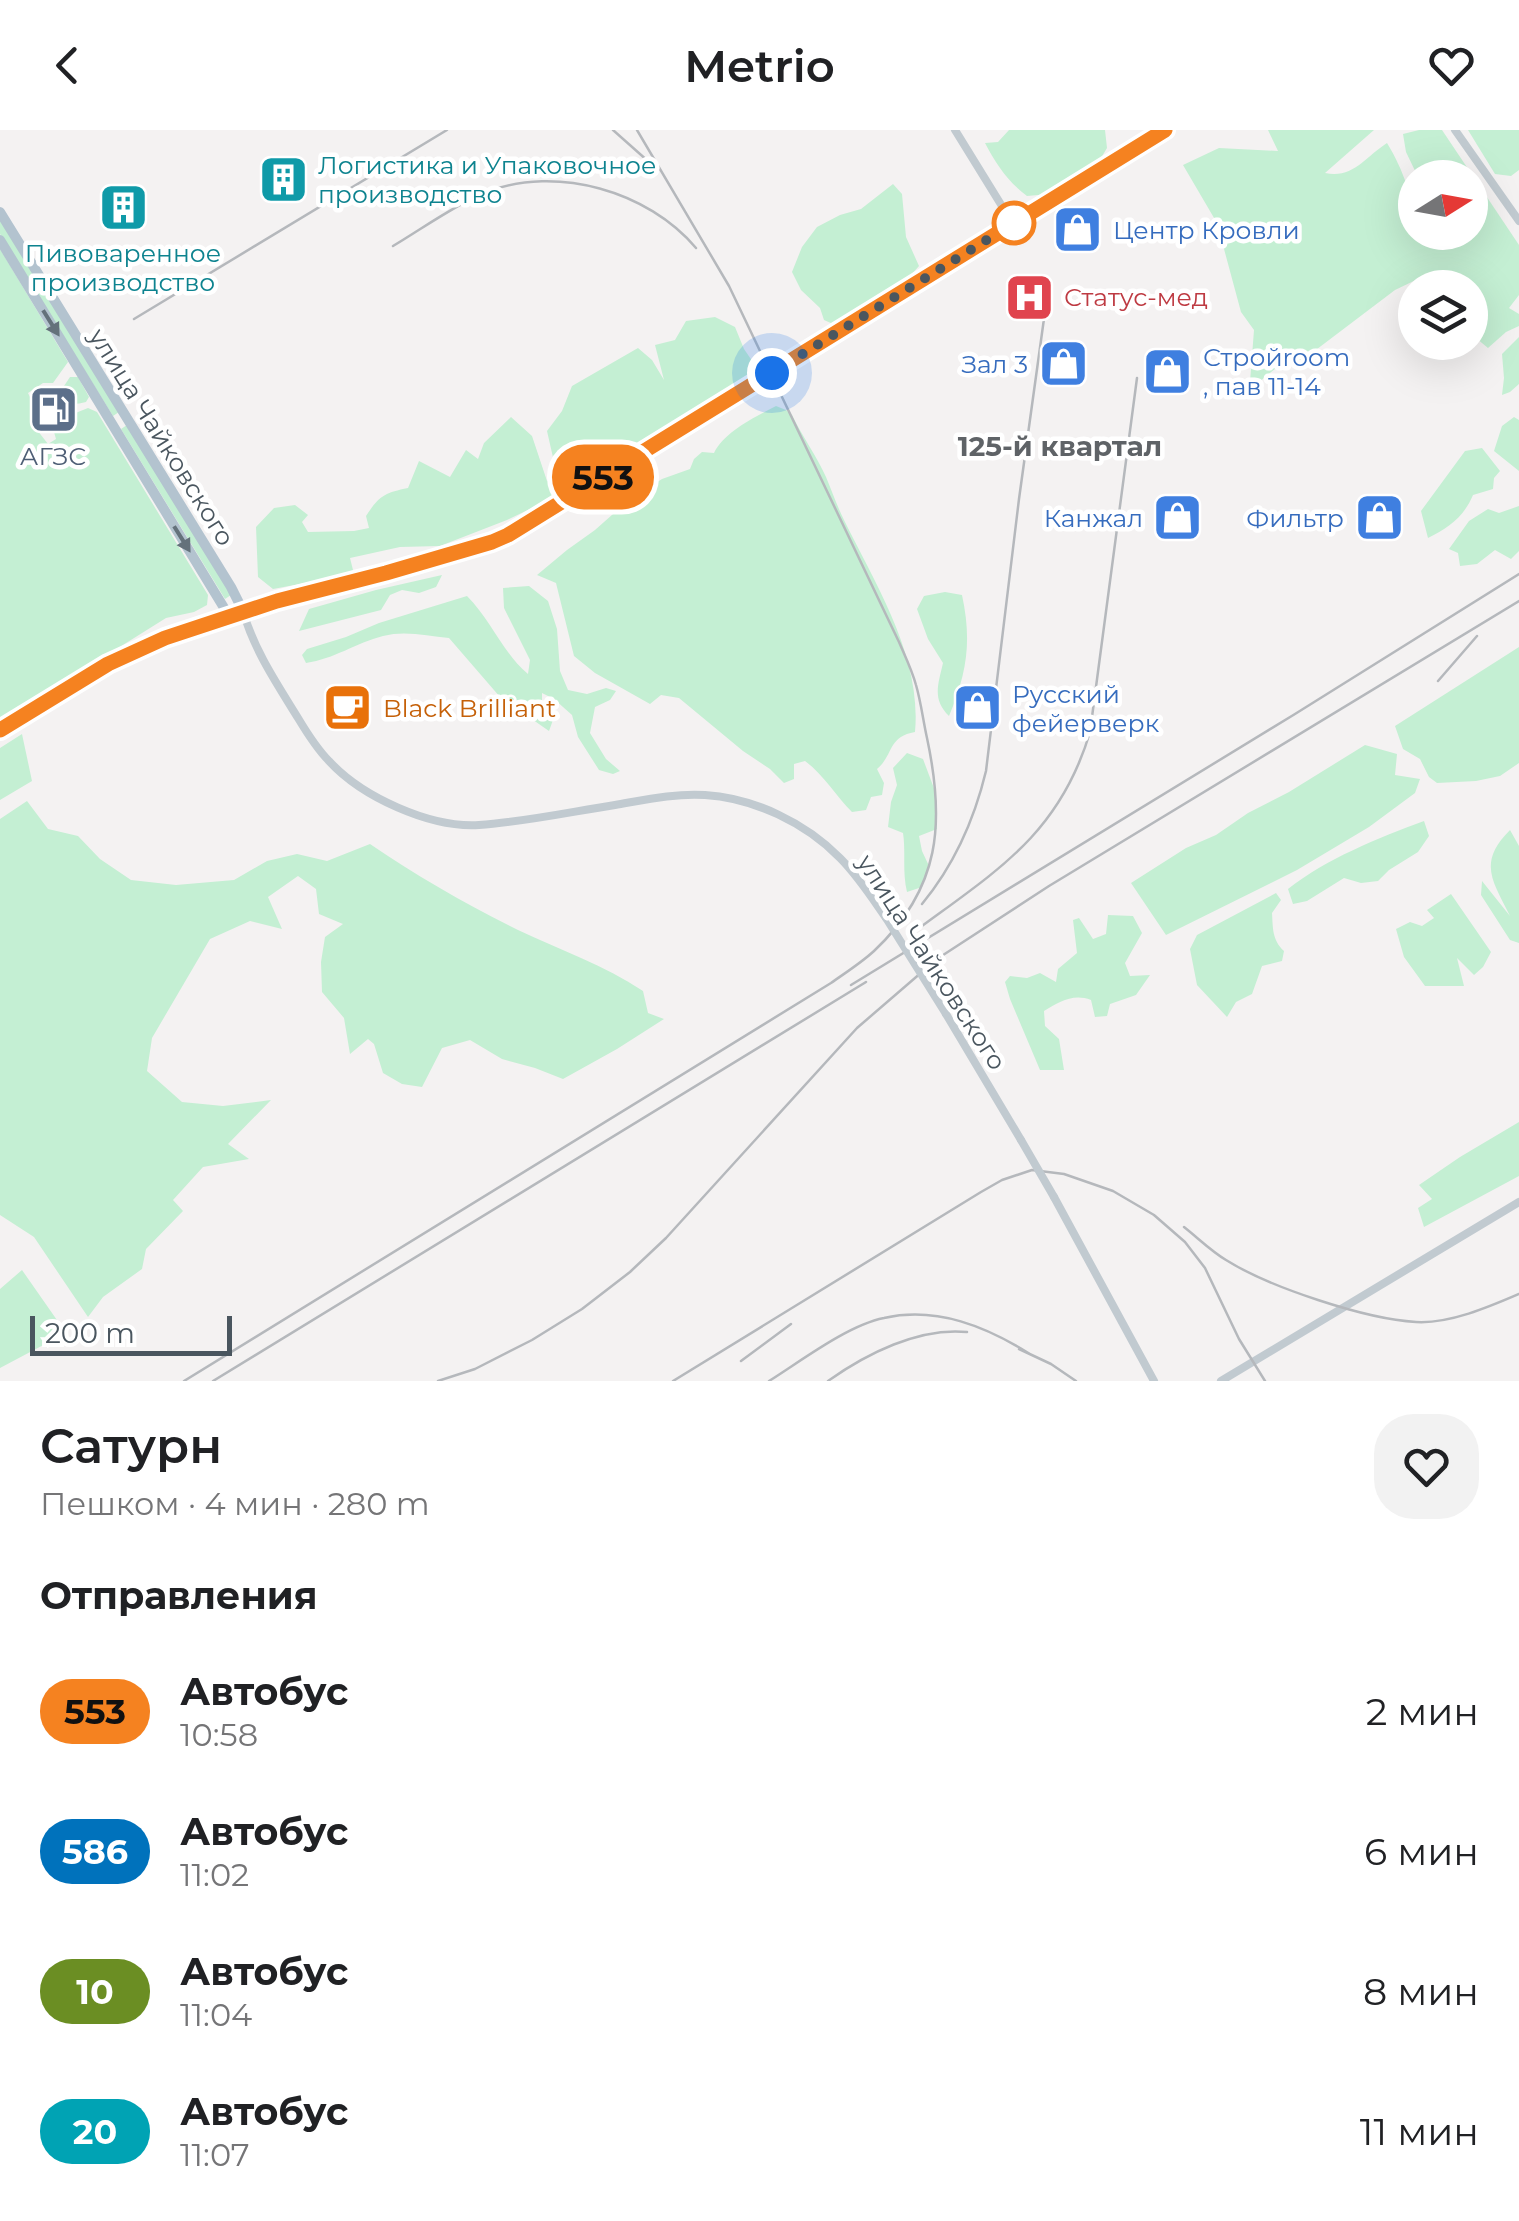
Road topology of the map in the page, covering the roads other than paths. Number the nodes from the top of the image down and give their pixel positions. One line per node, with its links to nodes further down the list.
1 (955, 130): 6 (street)
2 (1165, 130): 6 (main road)
3 (1455, 130): 5 (street)
4 (0, 212): 8 (main road, улица Чайковского)
5 (1519, 221)
6 (1013, 224): 8 (main road)
7 (0, 240): 9 (main road, улица Чайковского, one-way to 9)
8 (242, 611): 9 (main road); 10 (street, улица Чайковского)
9 (229, 616): 10 (street, улица Чайковского); 11 (main road)
10 (250, 636): 13 (street, улица Чайковского, bridge)
11 (0, 730)
12 (1519, 1202): 14 (street)
13 (1154, 1381)
14 (1221, 1381)

